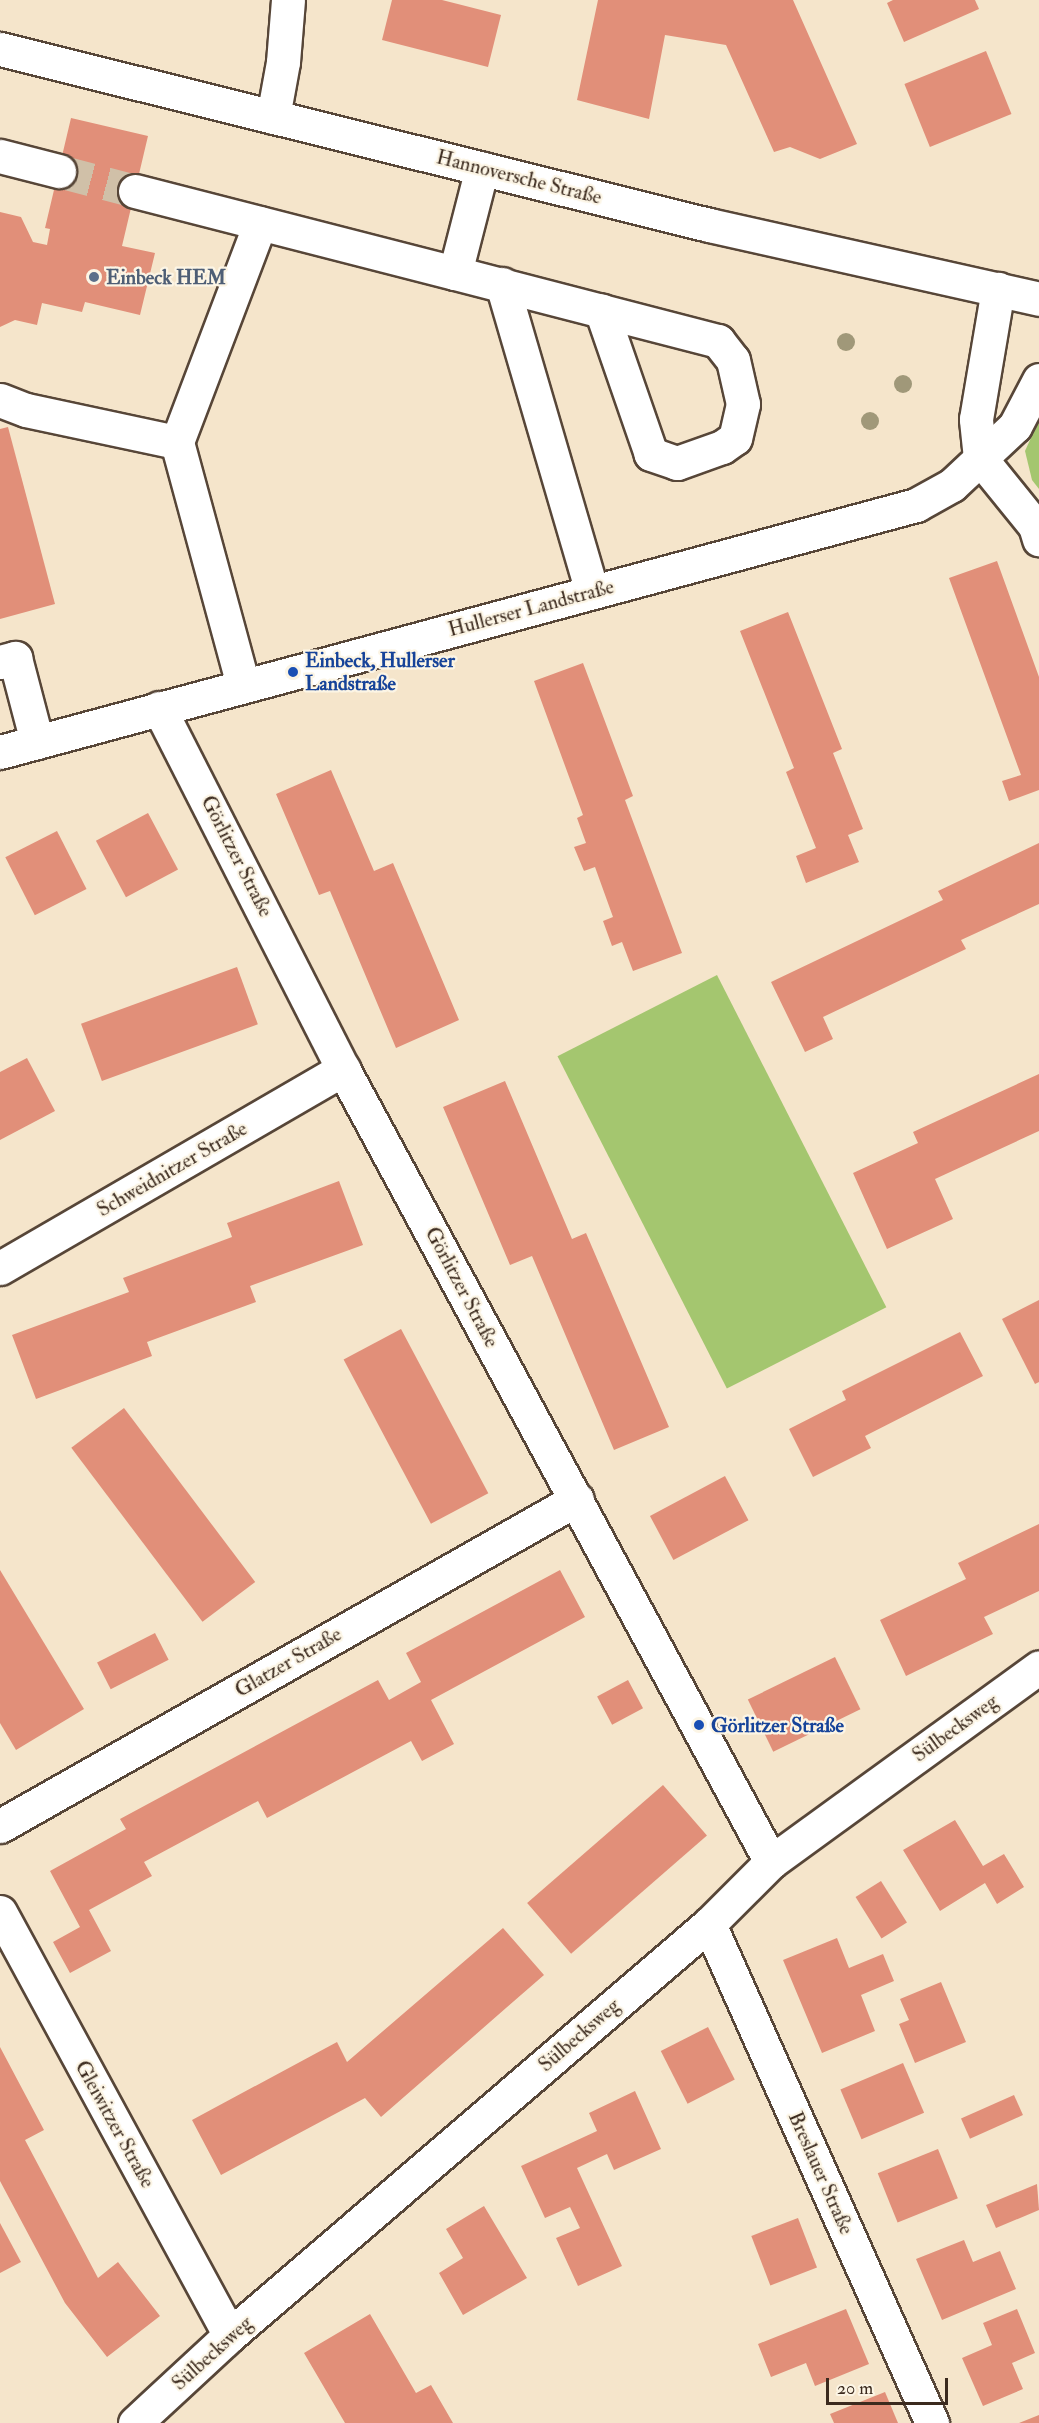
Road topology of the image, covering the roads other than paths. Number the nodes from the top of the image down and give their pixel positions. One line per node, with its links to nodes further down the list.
1 (288, 0): 3 (street)
2 (0, 49): 3 (street, Hannoversche Straße)
3 (273, 117): 5 (street, Hannoversche Straße)
4 (0, 156): 6 (street)
5 (482, 168): 9 (street); 11 (street, Hannoversche Straße)
6 (59, 171)
7 (135, 191): 8 (street)
8 (260, 223): 9 (street); 16 (street)
9 (455, 273): 10 (street)
10 (502, 285): 13 (street); 19 (street)
11 (998, 289): 12 (street, Hannoversche Straße); 17 (street)
12 (1039, 299)
13 (601, 310): 13 (street)
14 (1039, 380): 17 (street, Hullerser Landstraße)
15 (0, 400): 16 (street)
16 (177, 442): 21 (street)
17 (980, 458): 18 (street); 19 (street, Hullerser Landstraße)
18 (1039, 539)
19 (592, 592): 21 (street, Hullerser Landstraße)
20 (0, 662): 23 (street)
21 (243, 685): 22 (street, Hullerser Landstraße)
22 (159, 708): 23 (street, Hullerser Landstraße); 25 (street, Görlitzer Straße)
23 (37, 742): 24 (street, Hullerser Landstraße)
24 (0, 752)
25 (343, 1069): 26 (street, Schweidnitzer Straße); 27 (street, Görlitzer Straße)
26 (0, 1268)
27 (577, 1499): 29 (street, Glatzer Straße); 30 (street, Görlitzer Straße)
28 (1039, 1667): 30 (street, Sülbecksweg)
29 (0, 1826)
30 (771, 1862): 32 (street, Sülbecksweg)
31 (0, 1912): 33 (street, Gleiwitzer Straße)
32 (709, 1924): 33 (street, Sülbecksweg); 35 (street, Breslauer Straße)
33 (230, 2335): 34 (street, Sülbecksweg)
34 (135, 2423)
35 (932, 2423)

